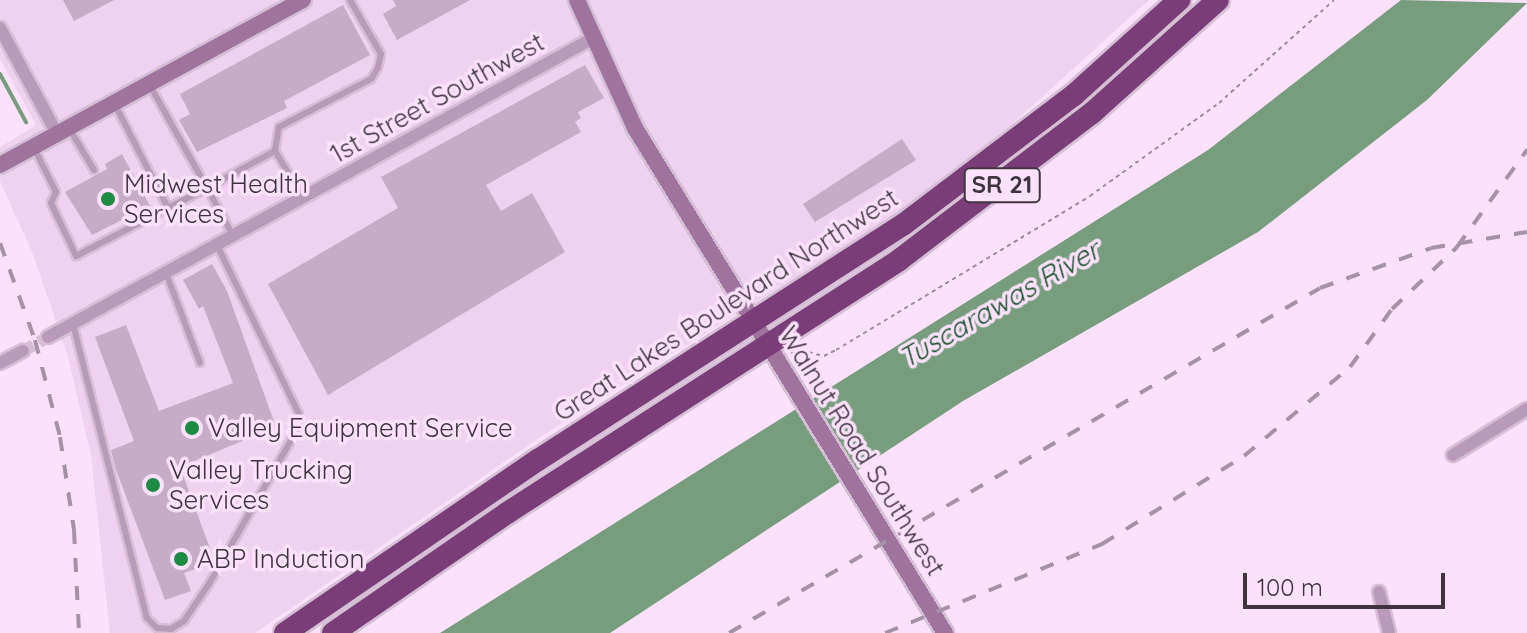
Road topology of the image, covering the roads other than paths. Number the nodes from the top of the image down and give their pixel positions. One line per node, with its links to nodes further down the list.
1 (303, 0): 10 (main road)
2 (350, 0): 14 (lane)
3 (577, 0): 9 (main road, Walnut Road Southwest)
4 (1171, 0): 8 (highway)
5 (1179, 0): 8 (highway, Great Lakes Boulevard Northwest / SR 21)
6 (1218, 0): 26 (highway, SR 21)
7 (0, 28): 12 (street)
8 (1141, 36): 23 (highway, Great Lakes Boulevard Northwest / SR 21)
9 (595, 37): 18 (street, 1st Street Southwest); 23 (main road, Walnut Road Southwest)
10 (149, 84): 11 (main road); 17 (lane)
11 (114, 103): 12 (main road); 19 (lane)
12 (63, 131): 13 (main road); 16 (lane)
13 (34, 148): 15 (main road); 19 (lane)
14 (275, 151): 17 (lane); 18 (lane)
15 (0, 165)
16 (94, 170)
17 (207, 188): 19 (lane); 20 (lane)
18 (303, 197): 20 (street, 1st Street Southwest)
19 (168, 208)
20 (233, 236): 21 (street, 1st Street Southwest)
21 (217, 245): 22 (street, 1st Street Southwest); 24 (lane)
22 (166, 273): 24 (street, 1st Street Southwest); 29 (lane)
23 (753, 322): 26 (main road, Walnut Road Southwest); 33 (highway, Great Lakes Boulevard Northwest / SR 21)
24 (73, 324): 25 (street, 1st Street Southwest)
25 (48, 337)
26 (768, 346): 34 (highway, SR 21); 35 (main road, Walnut Road Southwest)
27 (23, 351): 28 (street)
28 (0, 363)
29 (200, 363)
30 (1527, 409): 31 (street)
31 (1453, 455)
32 (1379, 592): 36 (street)
33 (285, 633)
34 (333, 633)
35 (945, 633)
36 (1389, 633)

